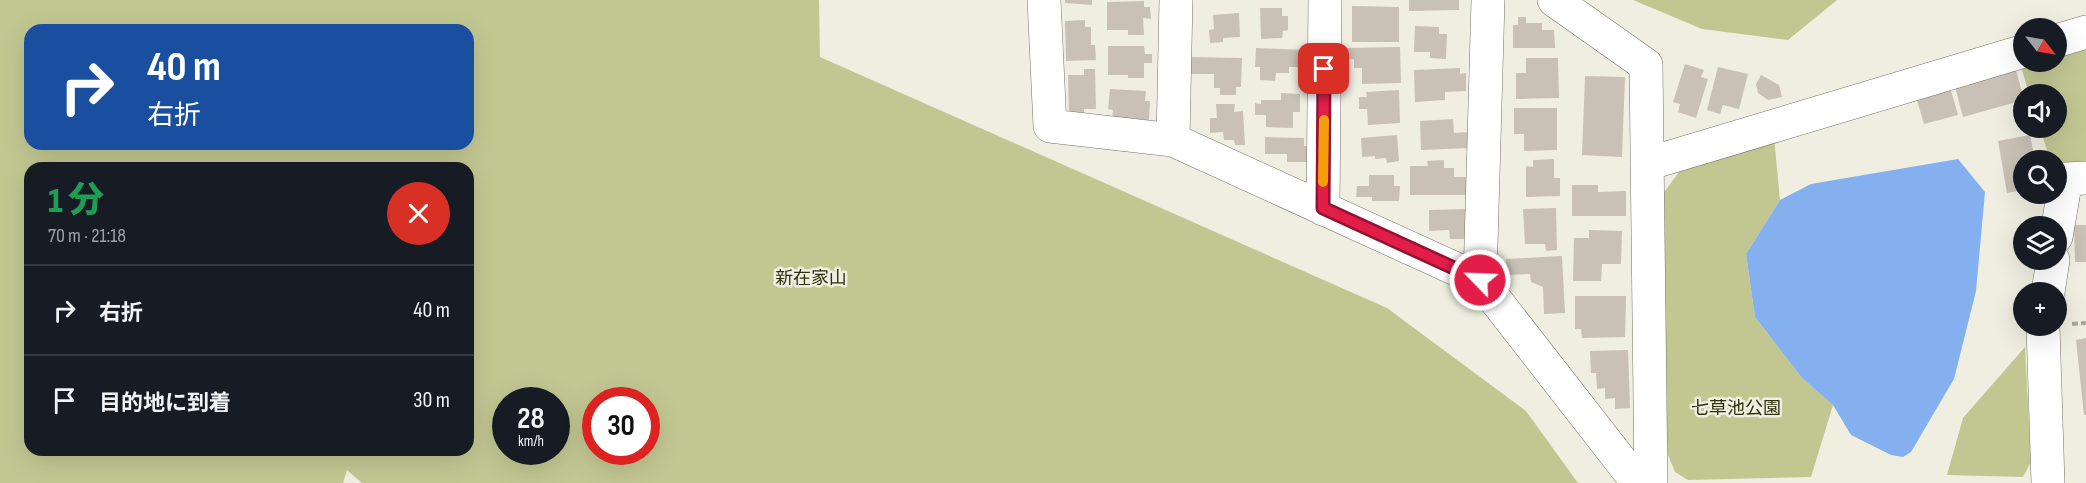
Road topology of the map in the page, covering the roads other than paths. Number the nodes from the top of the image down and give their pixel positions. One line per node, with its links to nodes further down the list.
1 (1044, 0): 9 (street)
2 (1176, 0): 9 (street)
3 (1324, 0): 12 (street)
4 (1488, 0): 14 (street)
5 (1554, 0): 10 (street)
6 (2086, 32): 7 (street)
7 (2067, 38)
8 (2013, 54): 10 (street)
9 (1173, 140): 12 (street)
10 (1647, 164): 17 (street)
11 (2086, 178): 13 (street)
12 (1323, 208): 14 (street)
13 (2060, 216)
14 (1480, 280): 16 (street)
15 (2043, 336): 18 (street)
16 (1638, 483)
17 (1651, 483)
18 (2048, 483)

